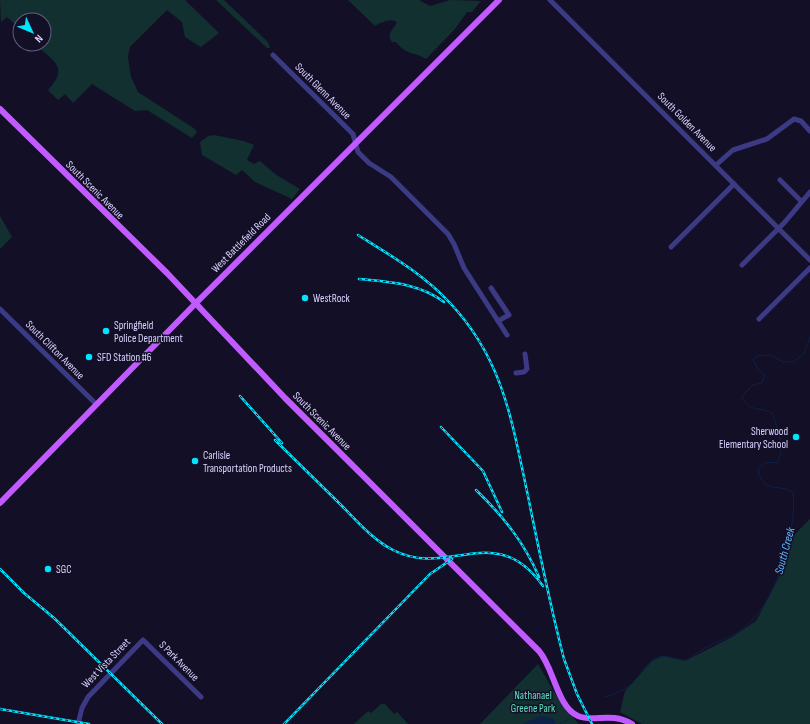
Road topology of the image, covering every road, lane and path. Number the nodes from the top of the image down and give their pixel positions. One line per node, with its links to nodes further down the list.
1 (499, 0): 6 (main road, West Battlefield Road)
2 (550, 0): 7 (street, South Golden Avenue)
3 (273, 55): 6 (street, South Glenn Avenue)
4 (0, 109): 18 (main road, South Scenic Avenue)
5 (810, 131): 7 (street)
6 (356, 144): 18 (main road, West Battlefield Road); 21 (street, South Glenn Avenue)
7 (716, 165): 9 (street, South Golden Avenue)
8 (780, 180): 11 (street)
9 (734, 184): 12 (street, South Golden Avenue); 13 (street)
10 (810, 192): 11 (street)
11 (801, 201): 12 (street)
12 (779, 228): 14 (street, South Golden Avenue); 15 (street)
13 (672, 247)
14 (810, 260)
15 (742, 265)
16 (810, 268): 20 (street)
17 (491, 288): 21 (street)
18 (196, 303): 25 (main road, West Battlefield Road); 30 (main road, South Scenic Avenue)
19 (0, 309): 25 (street, South Clifton Avenue)
20 (759, 319)
21 (498, 322): 22 (street, South Glenn Avenue)
22 (507, 335)
23 (525, 354): 24 (street)
24 (516, 373)
25 (96, 404): 26 (main road, West Battlefield Road)
26 (0, 503)
27 (143, 640): 28 (street, S Park Avenue); 29 (street, West Vista Street)
28 (201, 697)
29 (78, 724)
30 (632, 724)

